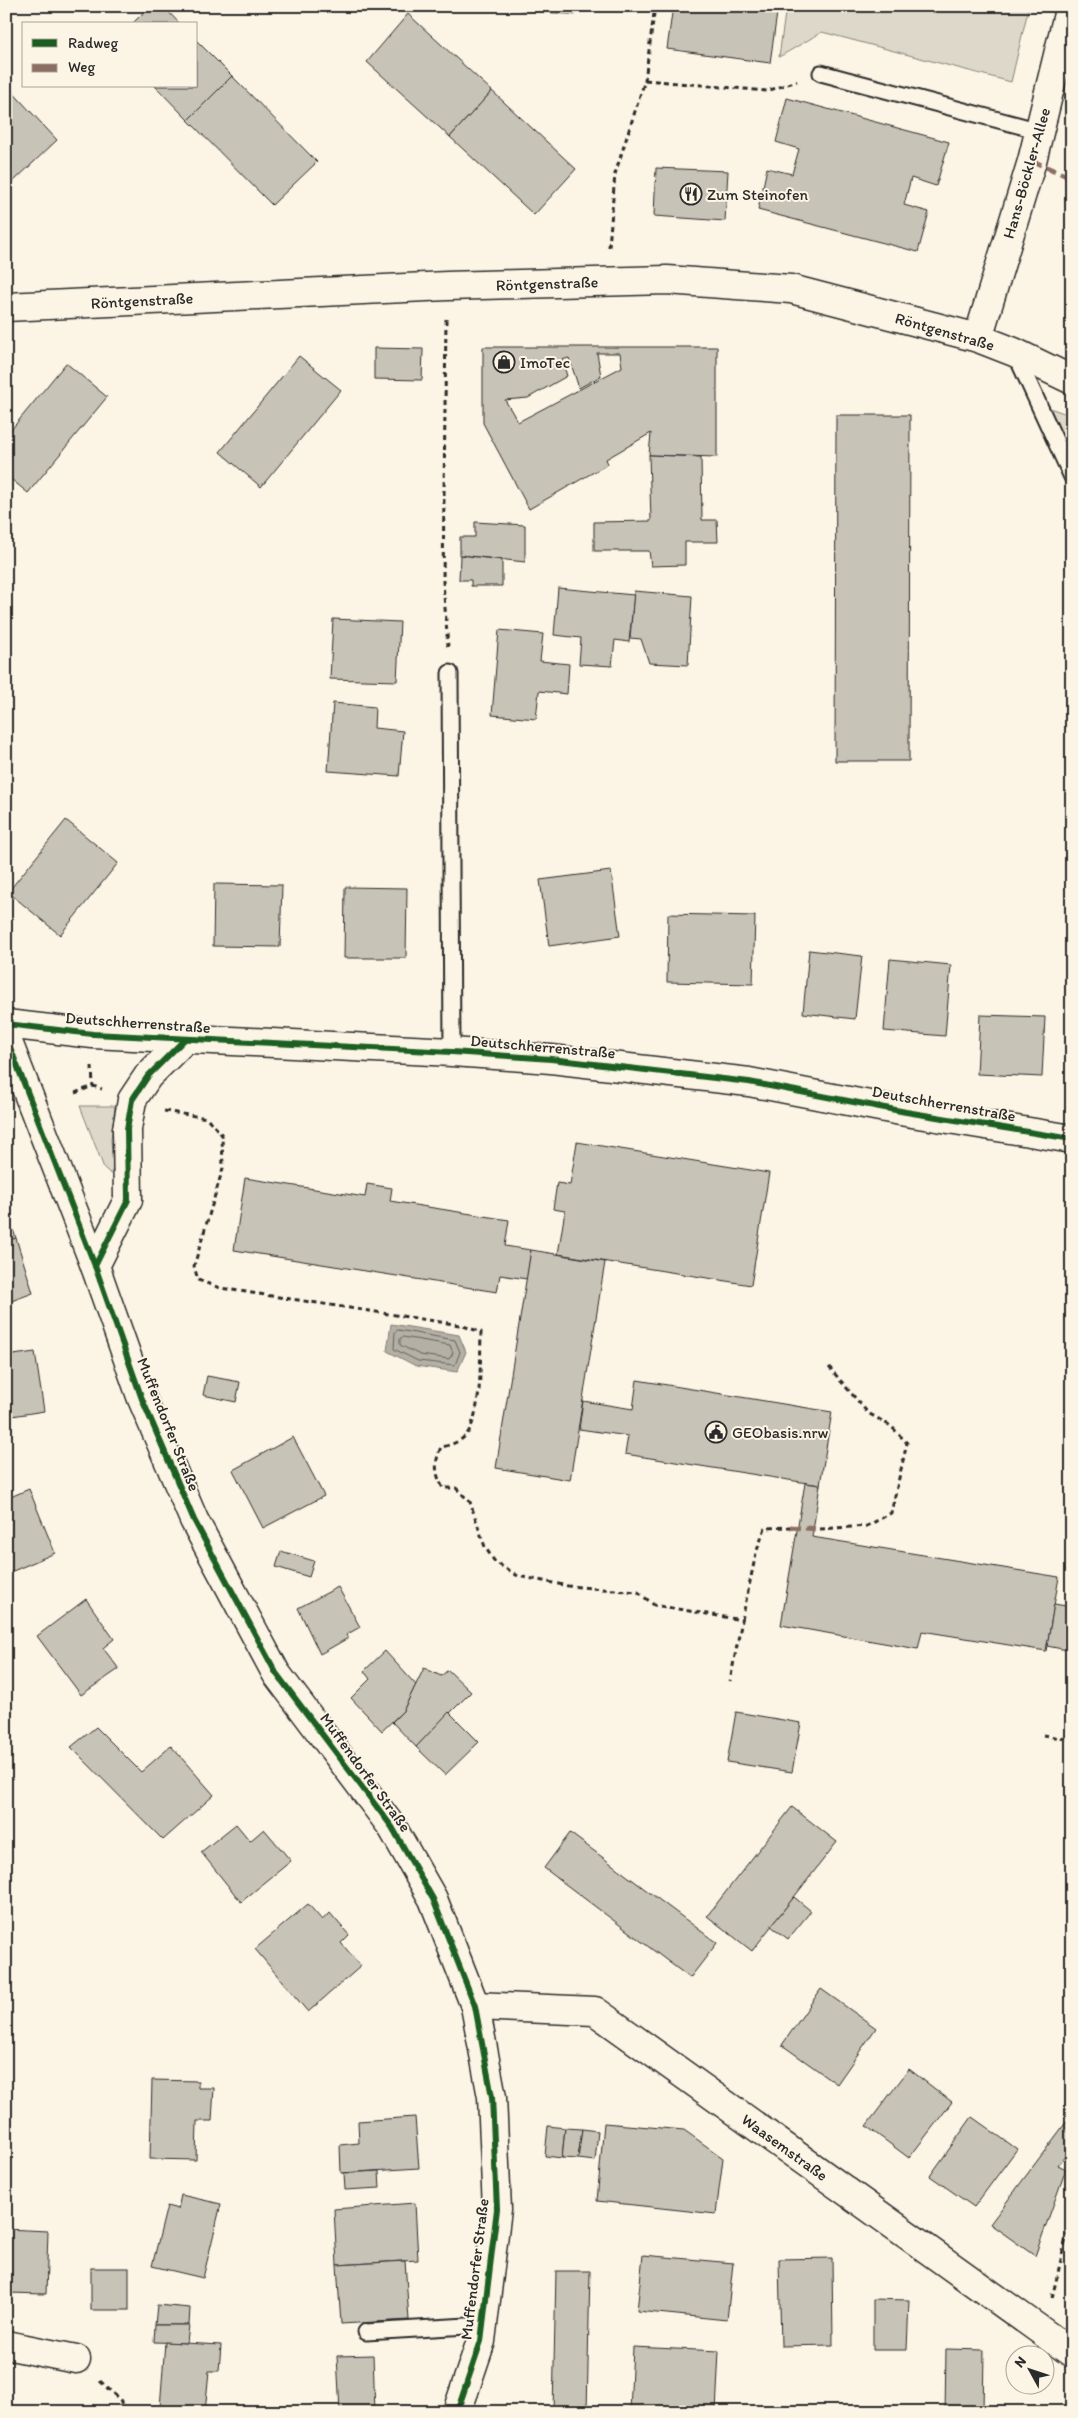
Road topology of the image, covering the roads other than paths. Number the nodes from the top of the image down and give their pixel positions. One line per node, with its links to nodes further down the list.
1 (1070, 6): 3 (street, Hans-Böckler-Allee)
2 (821, 73): 3 (lane)
3 (1040, 131): 5 (street, Hans-Böckler-Allee)
4 (6, 307): 5 (street, Röntgenstraße)
5 (978, 338): 6 (street, Röntgenstraße)
6 (1014, 352): 7 (street, Röntgenstraße); 8 (lane)
7 (1072, 380)
8 (1072, 477)
9 (450, 673): 13 (lane, Deutschherrenstraße)
10 (6, 1024): 12 (street, Deutschherrenstraße)
11 (6, 1037): 15 (street, Muffendorfer Straße)
12 (184, 1040): 13 (street, Deutschherrenstraße); 15 (street)
13 (452, 1052): 14 (street, Deutschherrenstraße)
14 (1072, 1139)
15 (95, 1266): 16 (street, Muffendorfer Straße)
16 (475, 2006): 17 (street, Muffendorfer Straße); 20 (street, Waasemstraße)
17 (484, 2325): 18 (lane); 22 (street, Muffendorfer Straße)
18 (366, 2332)
19 (6, 2345): 21 (street)
20 (1072, 2353)
21 (76, 2359)
22 (457, 2412)

